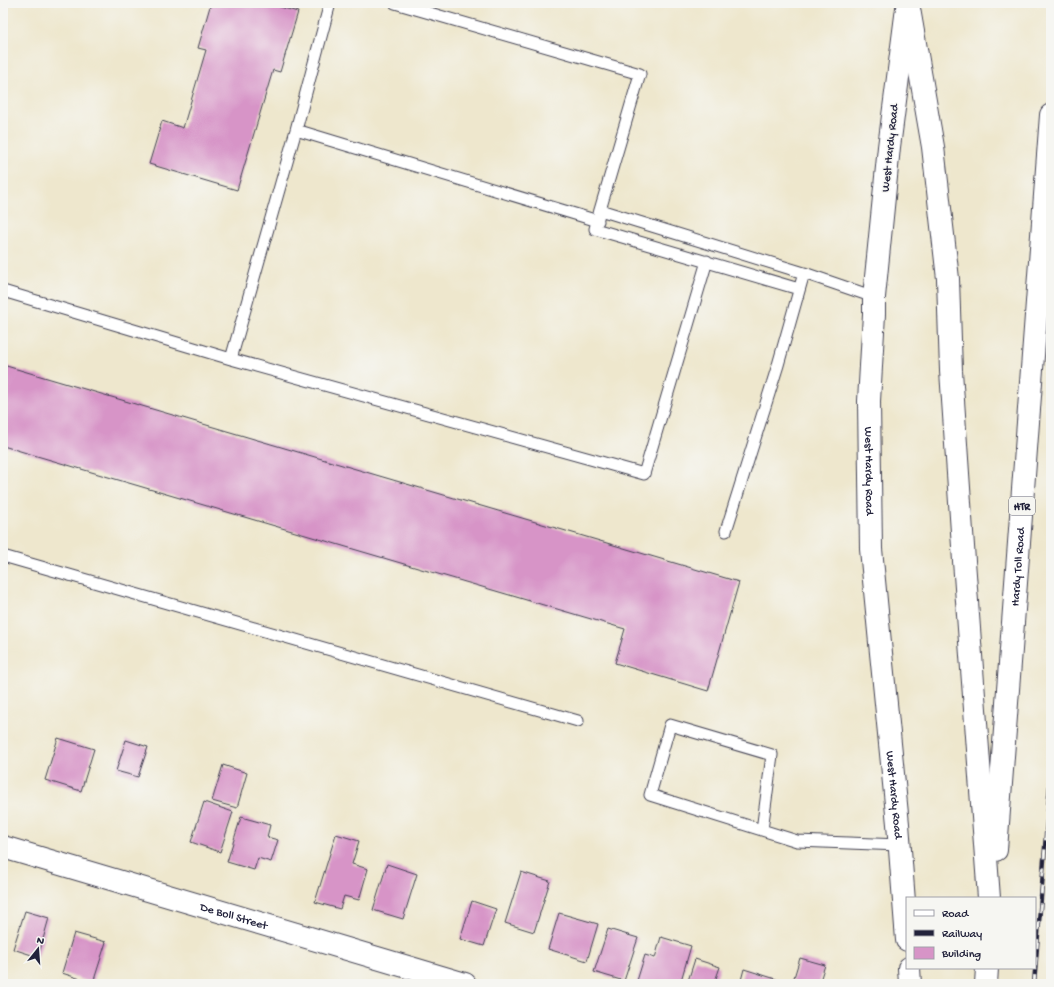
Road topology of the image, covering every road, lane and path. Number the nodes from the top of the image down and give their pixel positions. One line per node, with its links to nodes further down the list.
1 (330, 3): 6 (lane)
2 (395, 3): 4 (lane)
3 (908, 3): 12 (main road, West Hardy Road); 20 (main road)
4 (432, 8): 7 (lane)
5 (1051, 115): 21 (main road, Hardy Toll Road / HTR)
6 (296, 130): 7 (lane); 13 (lane)
7 (599, 216): 8 (lane); 9 (lane)
8 (707, 261): 10 (lane); 13 (lane)
9 (804, 273): 10 (lane); 12 (lane)
10 (799, 289): 14 (lane)
11 (3, 291): 13 (lane)
12 (874, 298): 18 (main road, West Hardy Road)
13 (231, 359)
14 (726, 531)
15 (3, 556): 16 (lane)
16 (578, 721)
17 (762, 830): 17 (lane); 18 (lane)
18 (900, 845): 22 (main road, West Hardy Road)
19 (3, 847): 25 (main road, De Boll Street)
20 (989, 897)
21 (993, 897)
22 (906, 926)
23 (909, 969): 26 (main road)
24 (987, 969): 27 (main road)
25 (465, 984)
26 (910, 984)
27 (986, 984)

